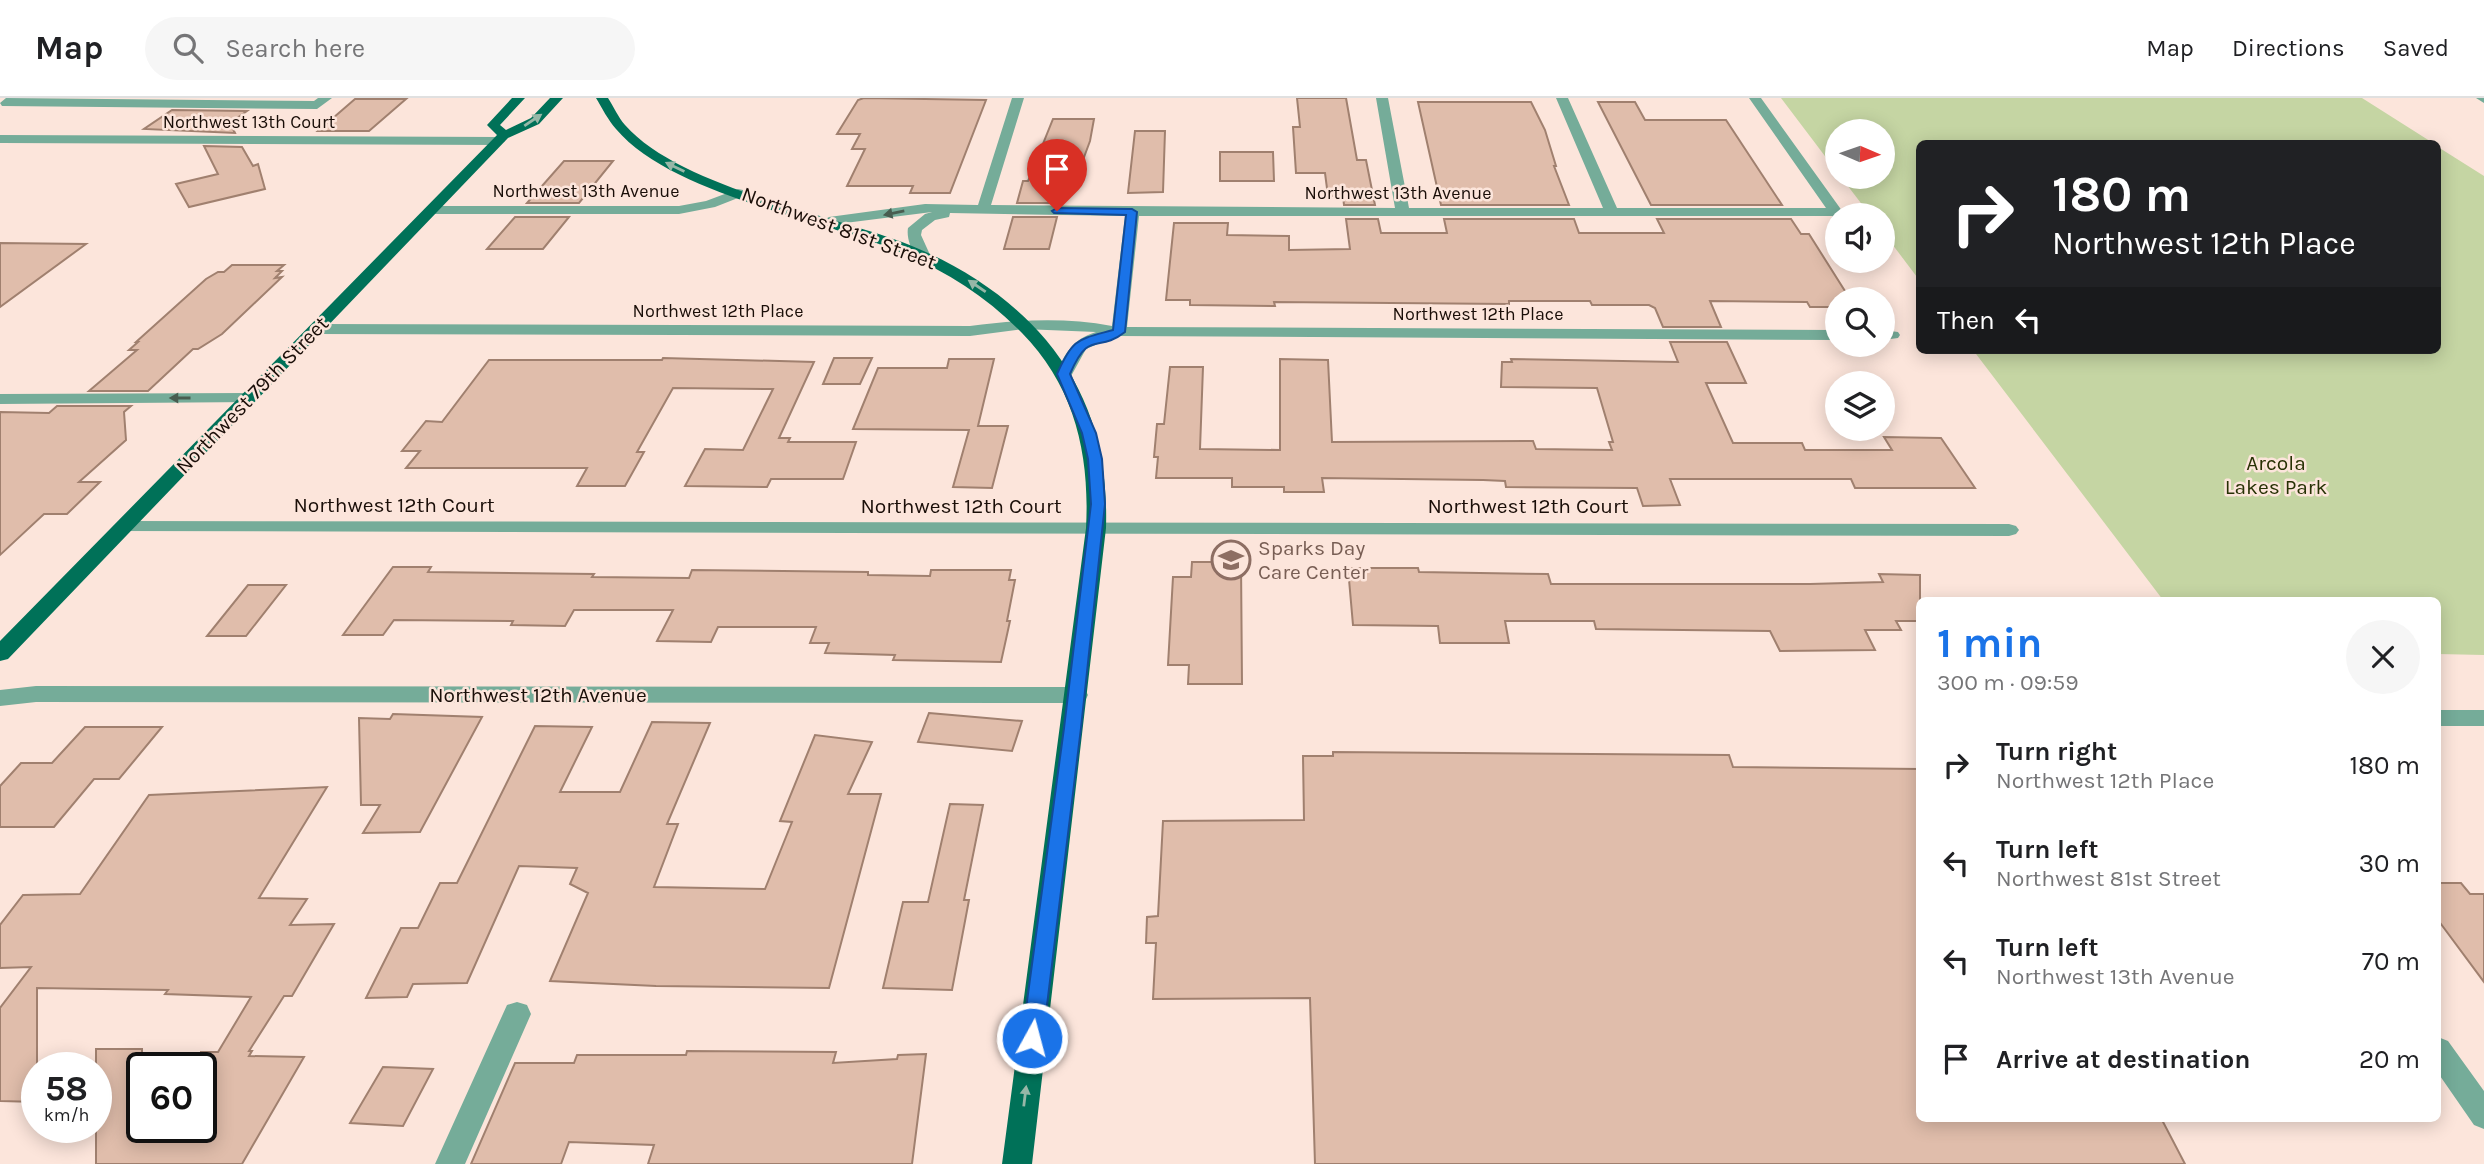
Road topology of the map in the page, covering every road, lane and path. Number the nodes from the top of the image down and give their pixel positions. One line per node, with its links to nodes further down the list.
1 (15, 98): 2 (street)
2 (326, 98)
3 (519, 98): 11 (main road)
4 (557, 98): 11 (main road, Northwest 79th Street, one-way to 4)
5 (601, 98): 12 (main road, Northwest 81st Street, one-way to 5)
6 (1018, 98): 16 (street)
7 (1382, 98): 18 (street)
8 (1562, 98): 19 (street)
9 (1755, 98): 13 (street)
10 (0, 138): 11 (street, Northwest 13th Court)
11 (501, 138): 14 (main road, Northwest 79th Street)
12 (738, 192): 14 (street, Northwest 13th Avenue); 21 (main road, Northwest 81st Street)
13 (1829, 203)
14 (431, 210): 24 (main road, Northwest 79th Street)
15 (960, 210): 16 (street, Northwest 13th Avenue); 21 (street, Northwest 13th Avenue, one-way to 21); 22 (street, Northwest 13th Avenue)
16 (983, 210): 17 (street, Northwest 13th Avenue)
17 (1132, 212): 18 (street, Northwest 13th Avenue); 25 (street)
18 (1403, 212): 19 (street, Northwest 13th Avenue)
19 (1612, 212): 20 (street, Northwest 13th Avenue)
20 (1825, 214)
21 (829, 221): 22 (main road, Northwest 81st Street)
22 (924, 257): 23 (main road, Northwest 81st Street, one-way to 22)
23 (1023, 324): 24 (street, Northwest 12th Place); 25 (street, Northwest 12th Place); 27 (main road, Northwest 81st Street)
24 (316, 329): 28 (main road, Northwest 79th Street)
25 (1119, 332): 26 (street, Northwest 12th Place); 27 (street, Northwest 12th Place)
26 (1825, 335)
27 (1063, 374): 31 (main road, Northwest 81st Street)
28 (248, 398): 29 (street, one-way to 29); 30 (main road, Northwest 79th Street)
29 (0, 399)
30 (124, 527): 31 (street, Northwest 12th Court); 33 (main road, Northwest 79th Street)
31 (1096, 528): 32 (street, Northwest 12th Court); 34 (main road, Northwest 81st Street)
32 (2009, 530)
33 (0, 654)
34 (1077, 695): 35 (street, Northwest 12th Avenue); 42 (main road, Northwest 81st Street, one-way to 34)
35 (0, 698)
36 (2441, 718): 37 (street)
37 (2484, 718)
38 (517, 1014): 41 (street)
39 (2441, 1054): 40 (street)
40 (2484, 1115)
41 (450, 1164)
42 (1017, 1164)

